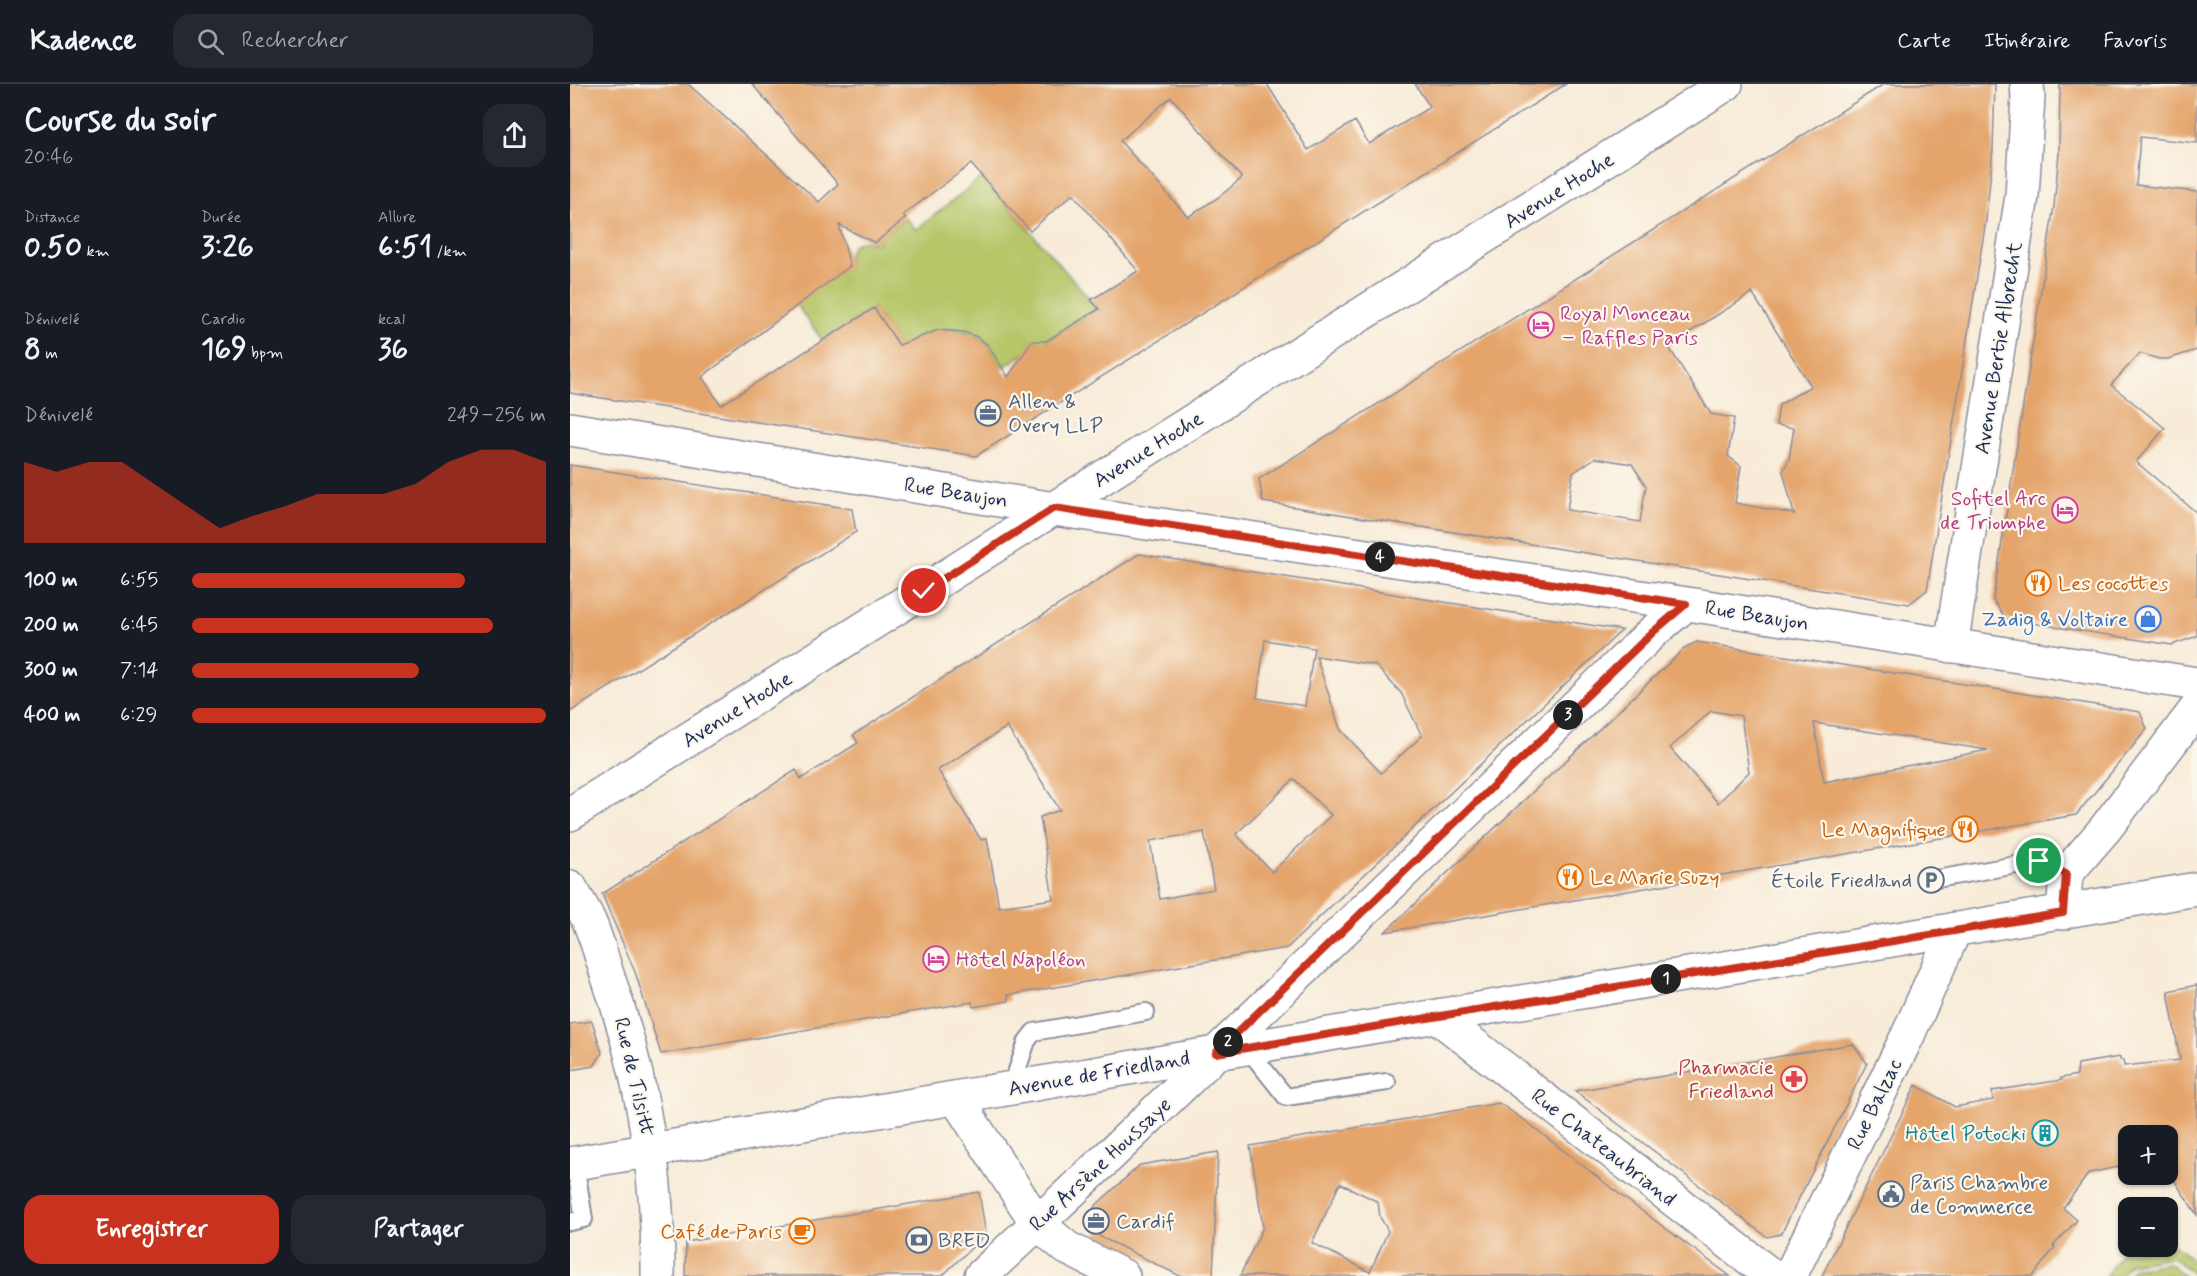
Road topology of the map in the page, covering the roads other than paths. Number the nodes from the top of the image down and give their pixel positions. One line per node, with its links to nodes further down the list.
1 (1726, 84): 4 (street, Avenue Hoche)
2 (2027, 84): 6 (street, Avenue Bertie Albrecht)
3 (570, 429): 4 (street, Rue Beaujon)
4 (1054, 508): 5 (street, Rue Beaujon); 9 (street, Avenue Hoche)
5 (1686, 604): 6 (street, Rue Beaujon); 18 (street, Rue Arsène Houssaye)
6 (1951, 645): 7 (street, Rue Beaujon)
7 (2197, 684)
8 (2197, 708): 10 (street)
9 (570, 814)
10 (2066, 874): 11 (lane); 14 (street)
11 (1931, 879)
12 (570, 887): 22 (street, Rue de Tilsitt)
13 (2197, 889): 14 (street, Avenue de Friedland)
14 (2078, 910): 15 (street, Avenue de Friedland)
15 (1955, 929): 17 (street, Avenue de Friedland); 30 (street, Rue Balzac)
16 (1146, 1012): 20 (lane)
17 (1438, 1017): 18 (street, Avenue de Friedland); 29 (street, Rue Chateaubriand)
18 (1232, 1051): 19 (lane); 20 (street, Avenue de Friedland); 25 (street, Rue Arsène Houssaye)
19 (1387, 1082)
20 (1011, 1088): 21 (street, Avenue de Friedland)
21 (956, 1098): 22 (street, Avenue de Friedland); 25 (street)
22 (651, 1151): 23 (street, Avenue de Friedland); 26 (street, Rue de Tilsitt)
23 (572, 1164): 24 (lane)
24 (570, 1222)
25 (1037, 1223): 27 (street, Rue Arsène Houssaye); 28 (street)
26 (658, 1276)
27 (981, 1276)
28 (1123, 1276)
29 (1772, 1276)
30 (1790, 1276)

